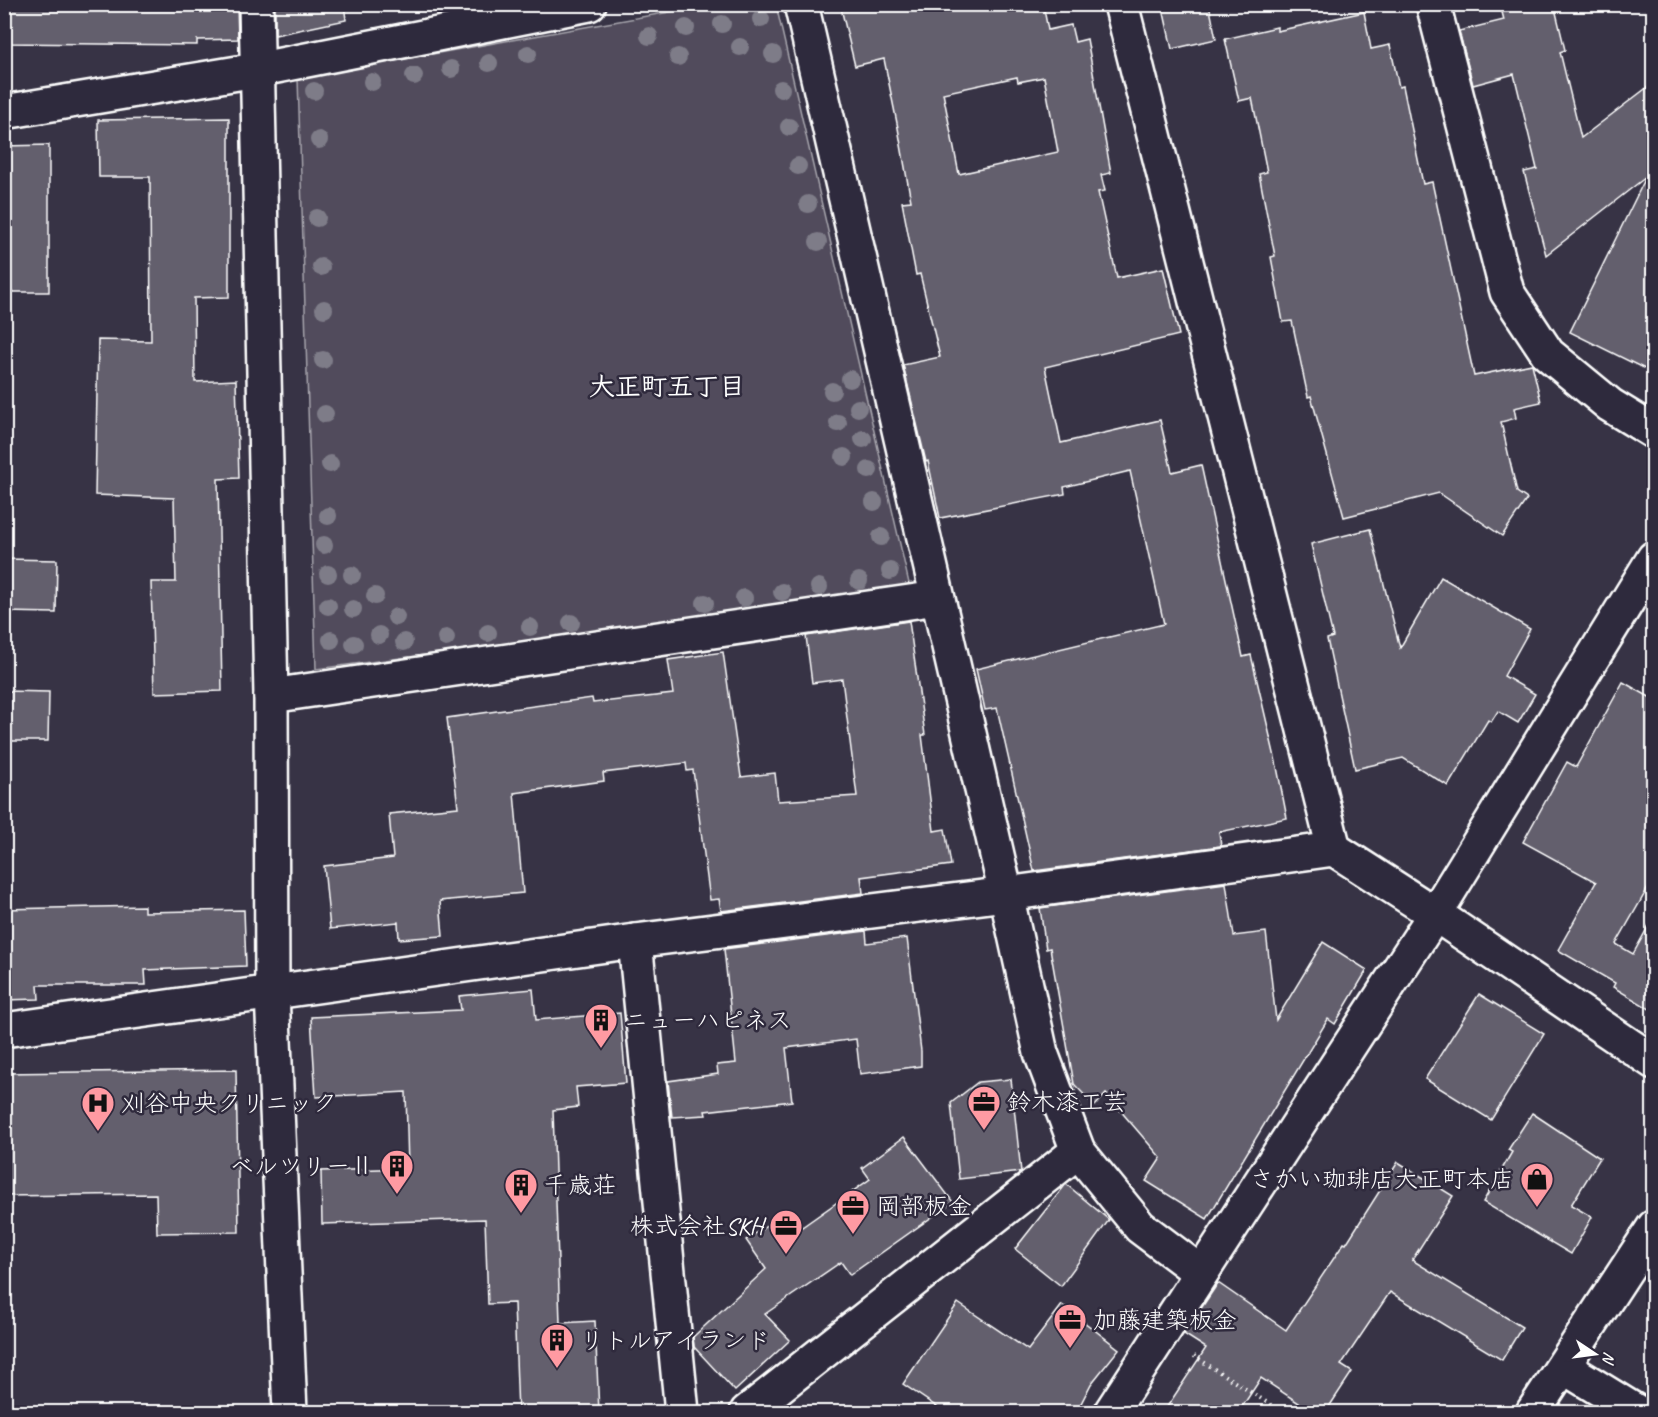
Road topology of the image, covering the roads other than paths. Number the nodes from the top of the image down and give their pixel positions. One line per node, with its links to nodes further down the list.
1 (256, 4): 6 (street)
2 (590, 4): 6 (street)
3 (801, 4): 10 (street)
4 (1121, 4): 12 (street)
5 (1433, 4): 8 (street)
6 (256, 70): 7 (street); 11 (street)
7 (4, 112)
8 (1653, 432)
9 (1653, 558): 14 (street)
10 (937, 598): 11 (street); 13 (street)
11 (271, 696): 16 (street)
12 (1334, 849): 13 (street); 14 (street)
13 (1006, 894): 15 (street); 19 (street)
14 (1435, 914): 18 (street); 21 (street)
15 (635, 940): 16 (street); 24 (street)
16 (272, 993): 17 (street); 23 (street)
17 (4, 1030)
18 (1653, 1062)
19 (1078, 1151): 21 (street); 25 (street)
20 (1653, 1227): 22 (street)
21 (1201, 1273): 26 (street)
22 (1564, 1367): 27 (street); 28 (street)
23 (290, 1413)
24 (682, 1413)
25 (747, 1413)
26 (1111, 1413)
27 (1533, 1413)
28 (1637, 1413)

